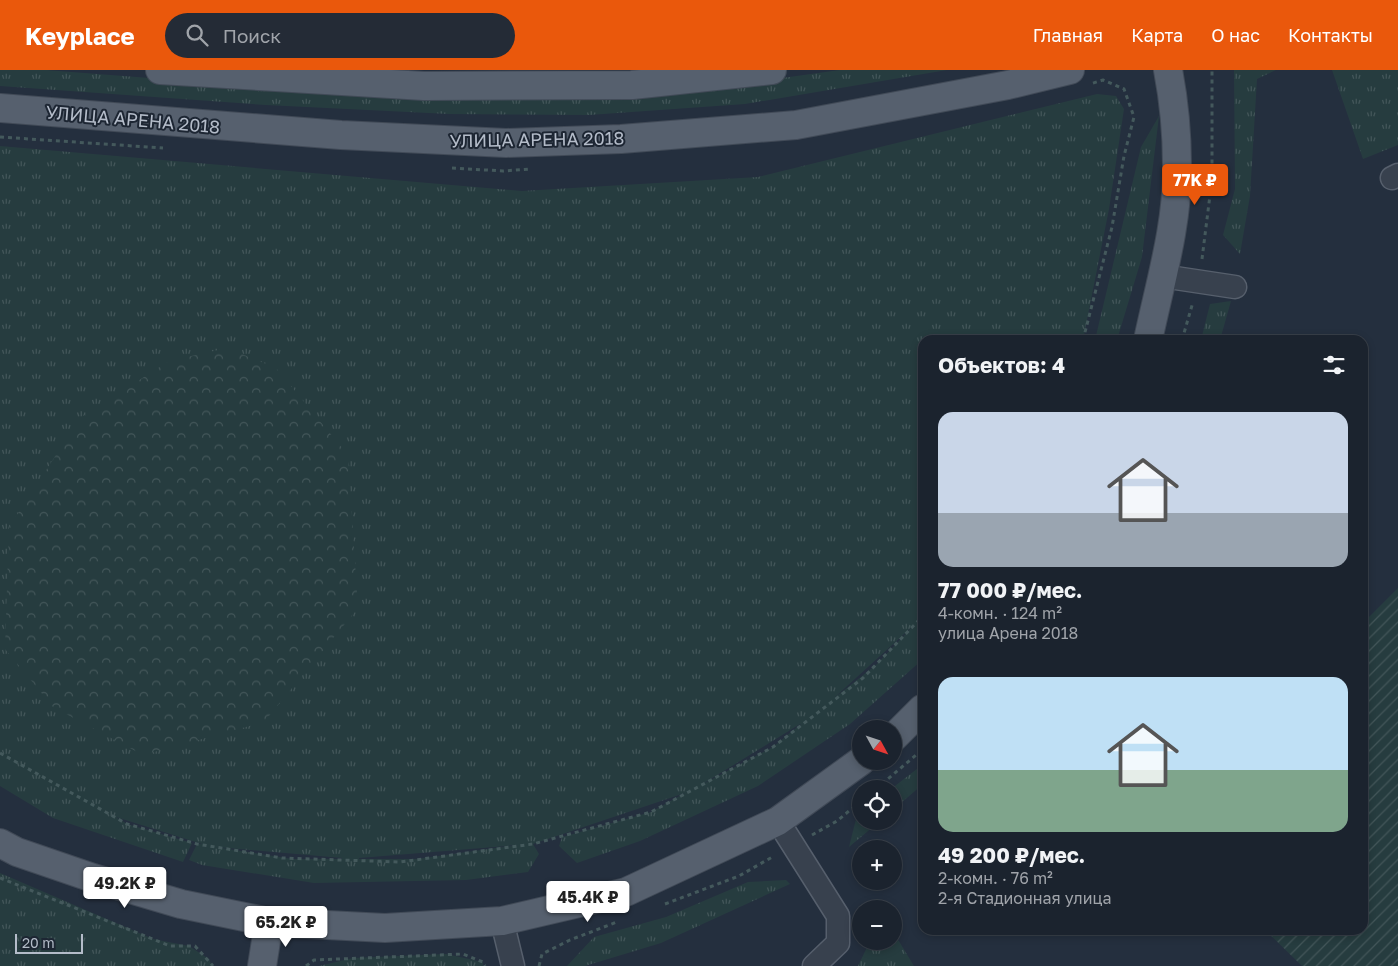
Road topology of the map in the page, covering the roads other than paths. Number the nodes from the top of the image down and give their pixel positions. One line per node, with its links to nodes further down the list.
1 (160, 70): 2 (main road)
2 (772, 70)
3 (1070, 70): 5 (main road, УЛИЦА АРЕНА 2018)
4 (1168, 70): 6 (main road)
5 (0, 108)
6 (1162, 276): 7 (lane); 8 (main road)
7 (1235, 288)
8 (1149, 335)
9 (918, 713): 10 (main road)
10 (902, 729)
11 (852, 768): 12 (main road)
12 (778, 821): 14 (main road); 18 (lane)
13 (0, 843): 15 (main road)
14 (502, 921): 15 (main road); 17 (lane)
15 (269, 922): 16 (main road)
16 (262, 966)
17 (513, 966)
18 (814, 966)

